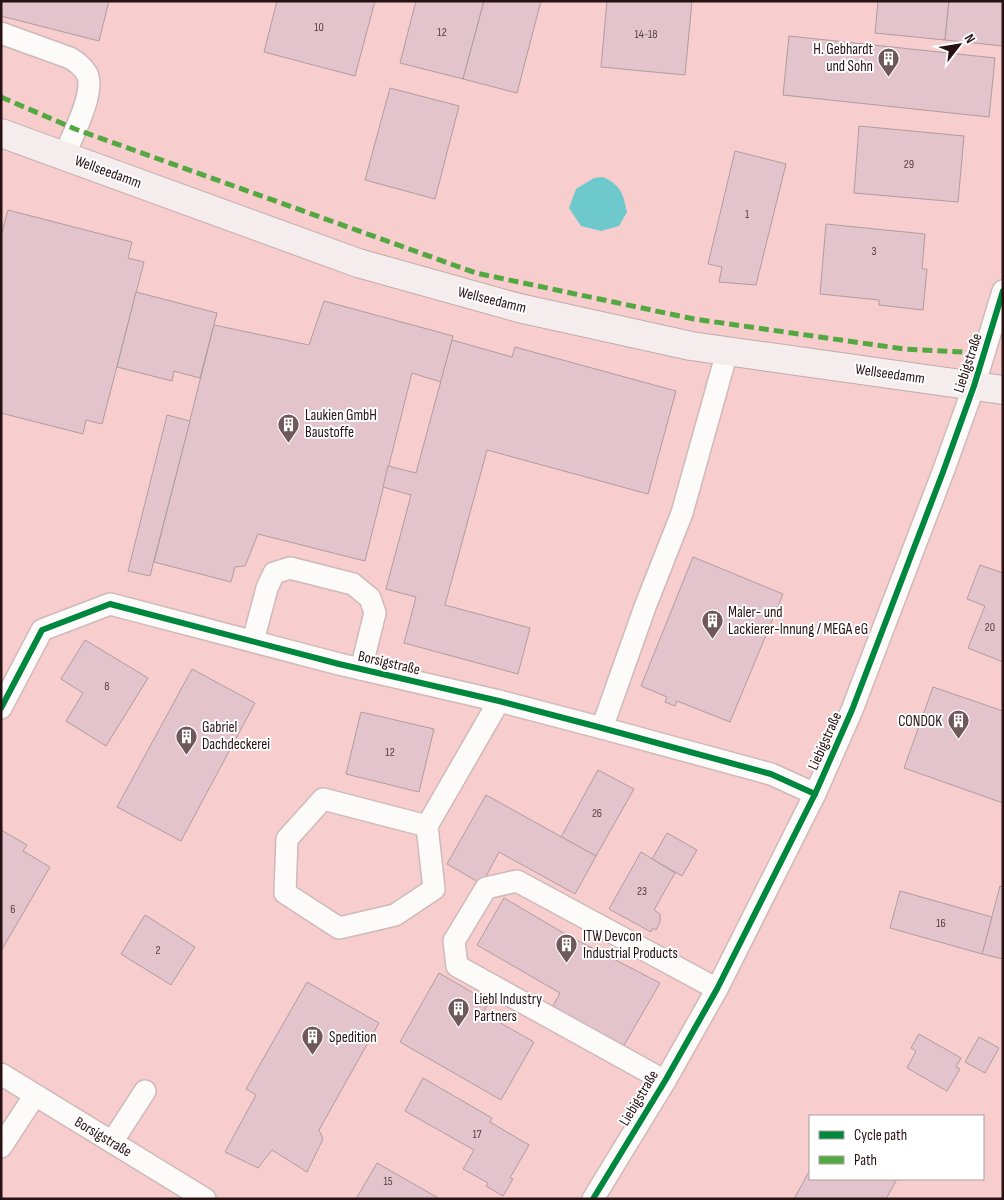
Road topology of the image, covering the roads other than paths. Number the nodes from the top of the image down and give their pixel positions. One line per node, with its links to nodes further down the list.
1 (1, 34): 3 (street)
2 (1, 132): 3 (main road, Wellseedamm)
3 (64, 156): 5 (main road, Wellseedamm)
4 (1003, 291): 6 (street, Liebigstraße)
5 (727, 352): 6 (main road, Wellseedamm); 12 (street)
6 (974, 386): 7 (main road, Wellseedamm); 13 (street, Liebigstraße)
7 (1003, 390)
8 (253, 641): 9 (street, Borsigstraße); 9 (street); 11 (street, Borsigstraße)
9 (361, 669): 10 (street, Borsigstraße)
10 (499, 701): 12 (street, Borsigstraße); 14 (street)
11 (1, 708)
12 (602, 728): 13 (street, Borsigstraße)
13 (815, 794): 15 (street, Liebigstraße)
14 (427, 826): 14 (street)
15 (717, 989): 17 (street, Liebigstraße); 17 (street)
16 (1, 1074): 19 (street, Borsigstraße)
17 (665, 1081): 23 (street, Liebigstraße)
18 (144, 1091): 20 (street)
19 (36, 1095): 20 (street, Borsigstraße); 21 (street)
20 (112, 1142): 22 (street, Borsigstraße)
21 (1, 1146)
22 (205, 1199)
23 (593, 1199)

